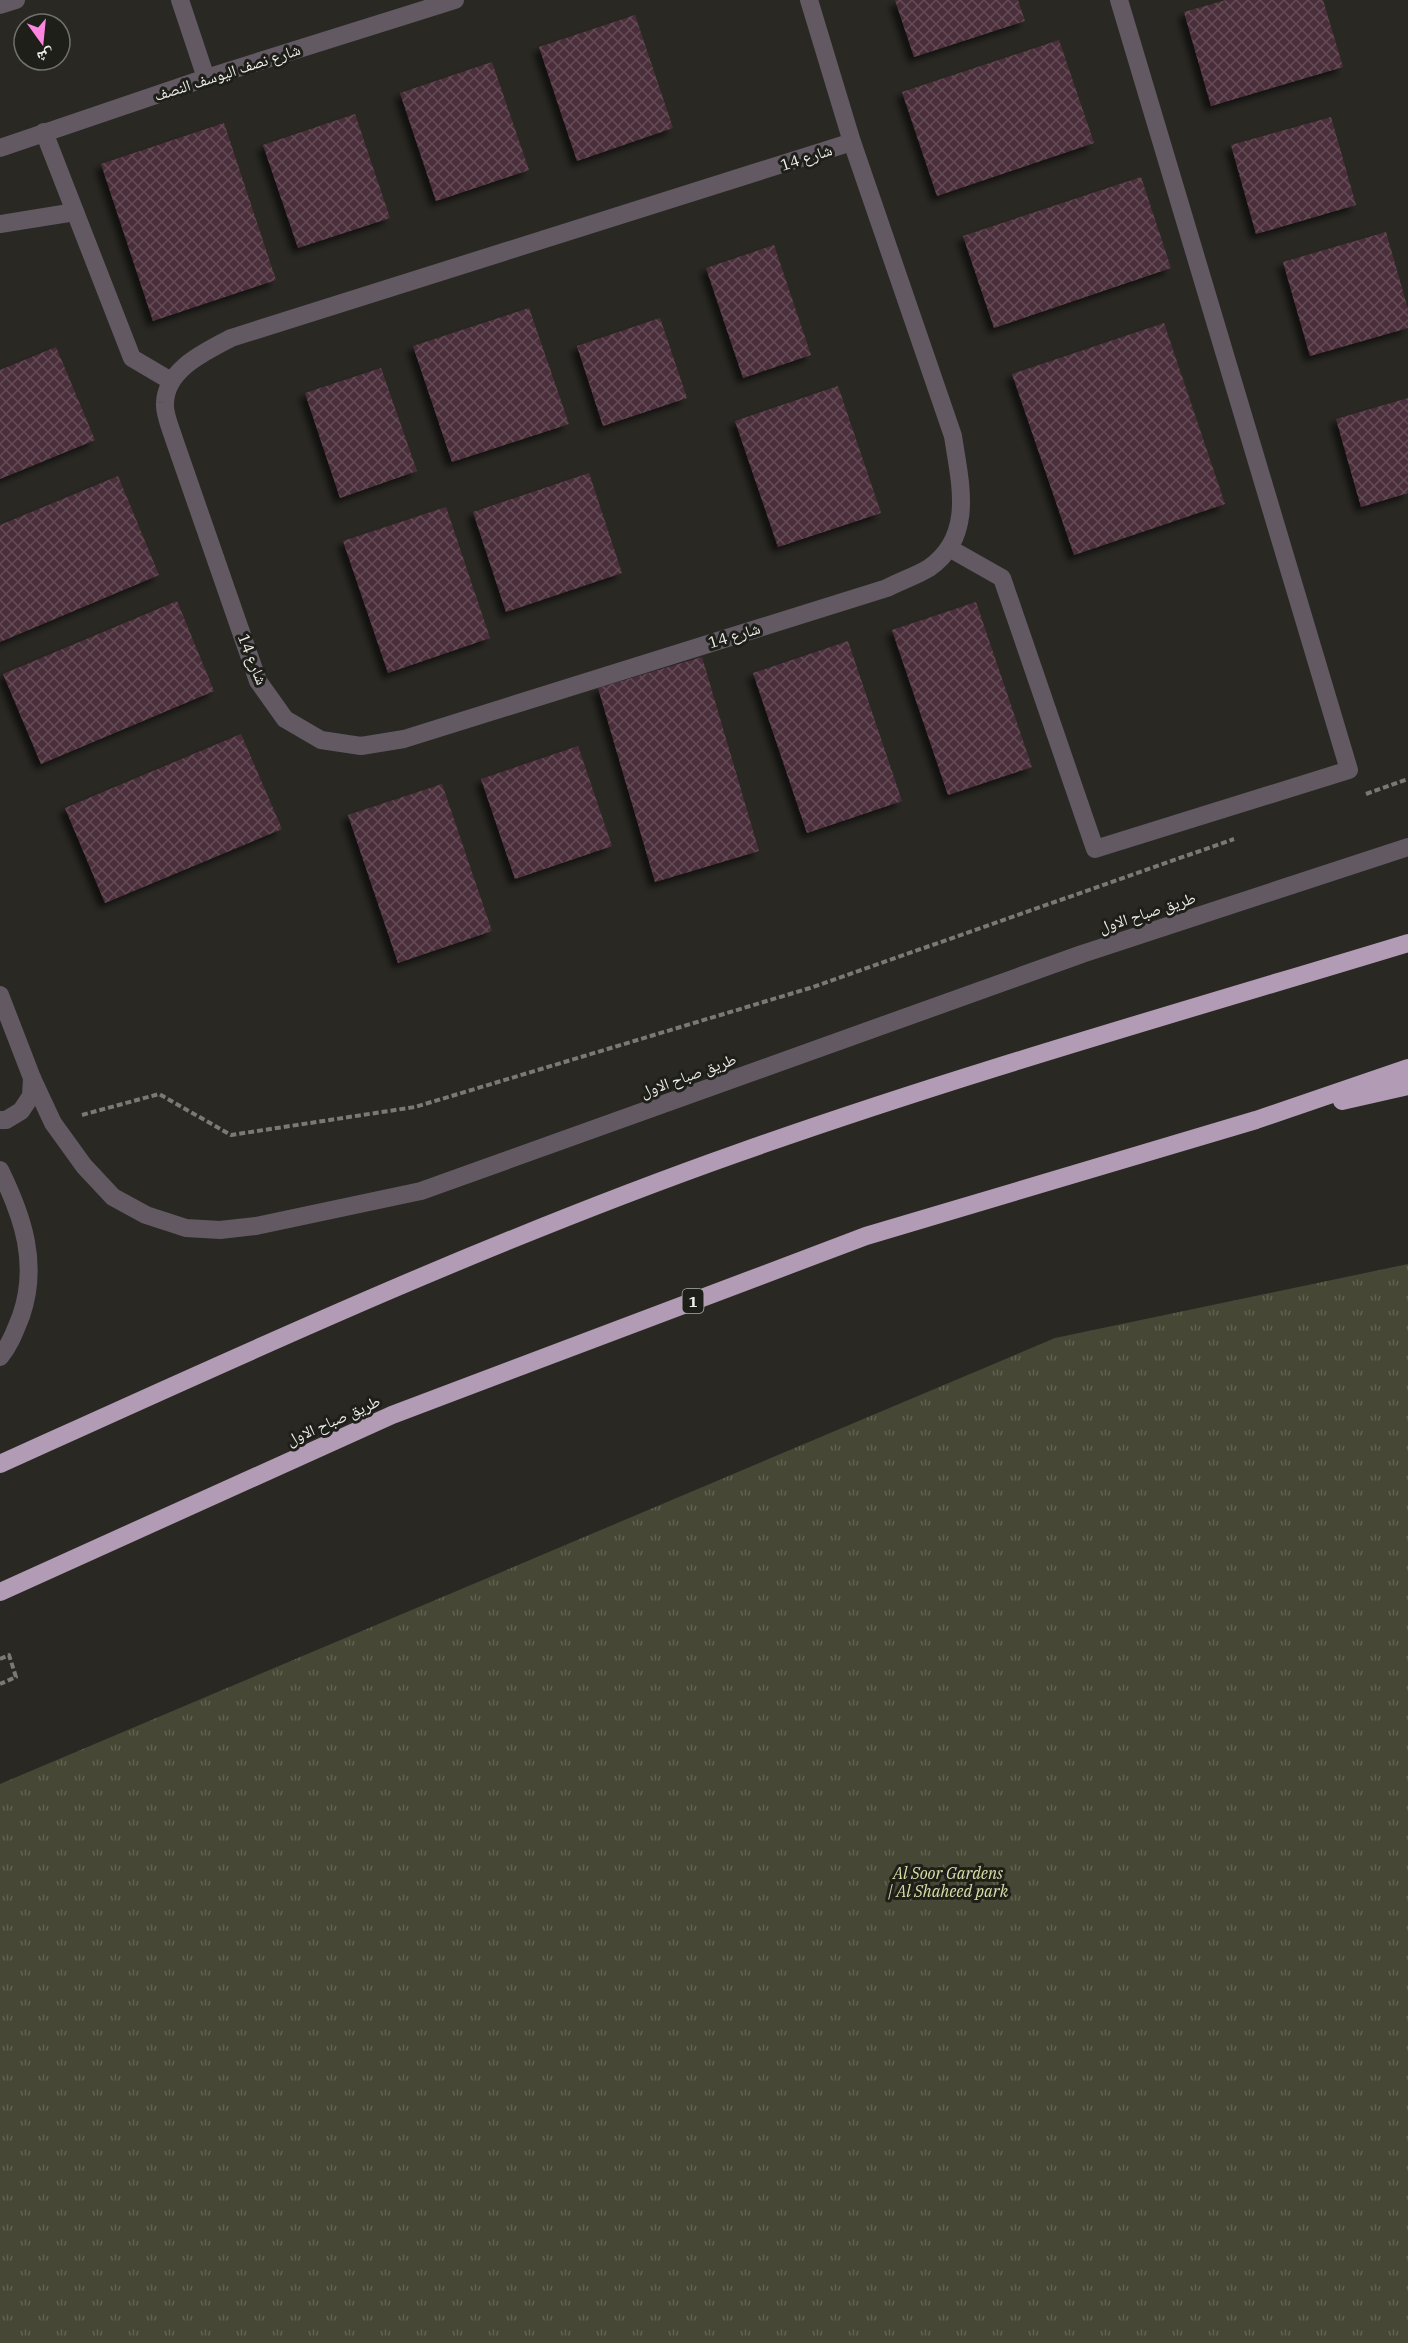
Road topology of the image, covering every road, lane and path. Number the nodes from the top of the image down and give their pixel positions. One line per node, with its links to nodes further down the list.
1 (16, 0): 6 (street)
2 (180, 0): 7 (street)
3 (455, 0): 7 (street, شارع نصف اليوسف النصف)
4 (809, 0): 9 (street, شارع 14)
5 (1119, 0): 14 (street)
6 (0, 5)
7 (206, 78): 8 (street, شارع نصف اليوسف النصف)
8 (44, 132): 10 (street, شارع نصف اليوسف النصف); 11 (street)
9 (852, 142): 13 (street, شارع 14); 14 (street, شارع 14)
10 (0, 148)
11 (75, 212): 12 (street); 13 (street)
12 (0, 224)
13 (171, 381): 14 (street, شارع 14)
14 (949, 548)
15 (1408, 779): 16 (path)
16 (1361, 795)
17 (1240, 836): 26 (path)
18 (1408, 848): 26 (street, طريق صباح الاول)
19 (1408, 944): 29 (highway)
20 (0, 995): 22 (street, طريق صباح الاول)
21 (1408, 1068): 25 (highway, طريق صباح الاول / 1)
22 (32, 1078): 24 (street); 26 (street, طريق صباح الاول)
23 (1408, 1086): 25 (highway)
24 (0, 1120)
25 (1256, 1120): 30 (highway, طريق صباح الاول / 1)
26 (53, 1123)
27 (0, 1170): 28 (street)
28 (0, 1358)
29 (0, 1464)
30 (0, 1592)
31 (0, 1659): 32 (path)
32 (0, 1684)

